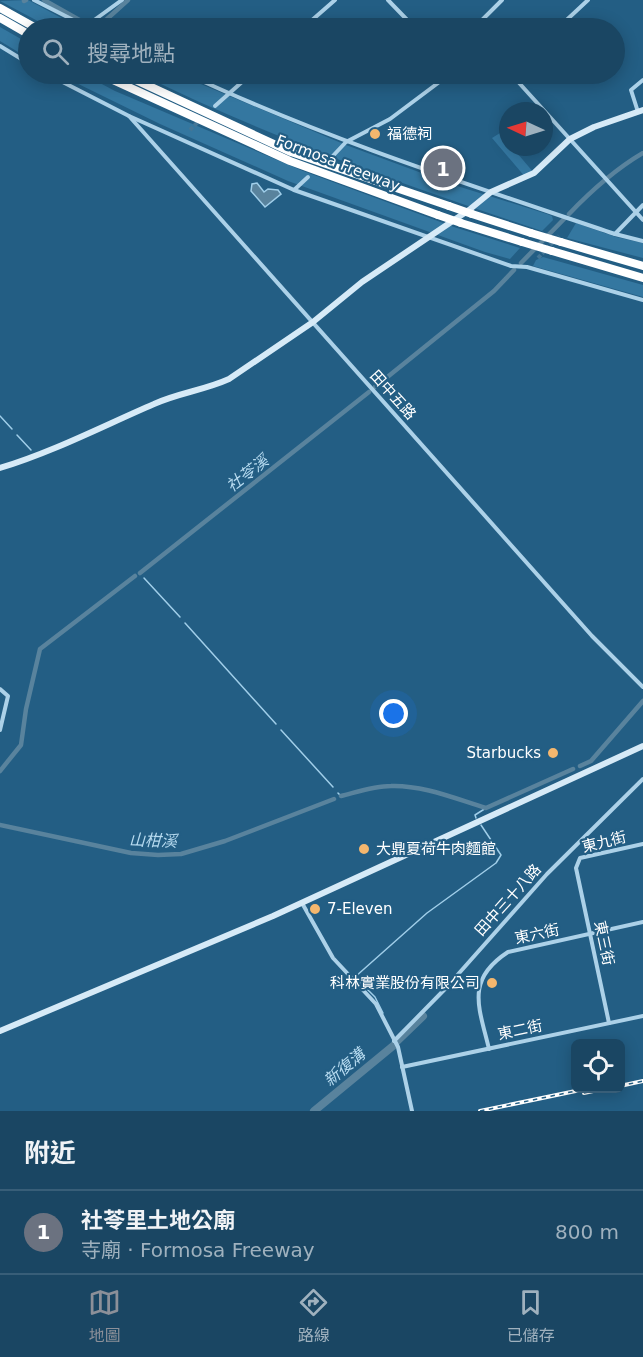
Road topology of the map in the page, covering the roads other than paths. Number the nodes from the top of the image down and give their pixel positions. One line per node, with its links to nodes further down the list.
1 (34, 0): 10 (street)
2 (122, 0): 11 (street)
3 (335, 0): 12 (street)
4 (388, 0): 13 (street)
5 (502, 0): 14 (street)
6 (588, 0): 15 (street)
7 (0, 8): 9 (highway)
8 (0, 18): 16 (highway)
9 (18, 18)
10 (68, 18)
11 (100, 18)
12 (314, 18)
13 (405, 18)
14 (484, 18)
15 (569, 18)
16 (18, 28)
17 (0, 46): 18 (street)
18 (18, 57)
19 (643, 80): 29 (street)
20 (67, 84): 30 (street)
21 (122, 84): 44 (highway, Formosa Freeway, bridge)
22 (145, 84): 43 (highway, Formosa Freeway, bridge)
23 (209, 84): 27 (street)
24 (239, 84): 27 (street)
25 (437, 84): 32 (street)
26 (520, 84): 31 (street)
27 (229, 93): 28 (street); 32 (street)
28 (215, 106)
29 (640, 111): 31 (street)
30 (129, 116): 35 (street); 46 (street, 田中五路)
31 (570, 139): 36 (street); 38 (street)
32 (346, 142): 33 (street); 36 (street)
33 (330, 159)
34 (308, 177): 35 (street)
35 (294, 190): 41 (street)
36 (491, 192): 40 (street); 41 (street)
37 (643, 205): 38 (street)
38 (635, 212): 39 (street); 40 (street)
39 (643, 220)
40 (615, 234): 42 (street)
41 (426, 238): 45 (street); 46 (street)
42 (643, 241)
43 (643, 266)
44 (643, 278)
45 (643, 300)
46 (313, 322): 47 (street); 48 (street, 田中五路)
47 (0, 468)
48 (643, 687)
49 (0, 689): 50 (street)
50 (0, 730)
51 (643, 746): 55 (street)
52 (643, 779): 61 (street, 田中三十八路)
53 (643, 844): 54 (street, 東九街)
54 (576, 868): 57 (street, 東三街)
55 (302, 903): 60 (street); 61 (street)
56 (643, 922): 57 (street, 東六街)
57 (590, 935): 59 (street, 東三街); 62 (street, 東六街)
58 (643, 1016): 59 (street, 東二街)
59 (609, 1023): 62 (street, 東二街)
60 (0, 1031)
61 (394, 1041): 63 (street)
62 (489, 1048): 63 (street, 東二街)
63 (402, 1067): 64 (street)
64 (412, 1111)

